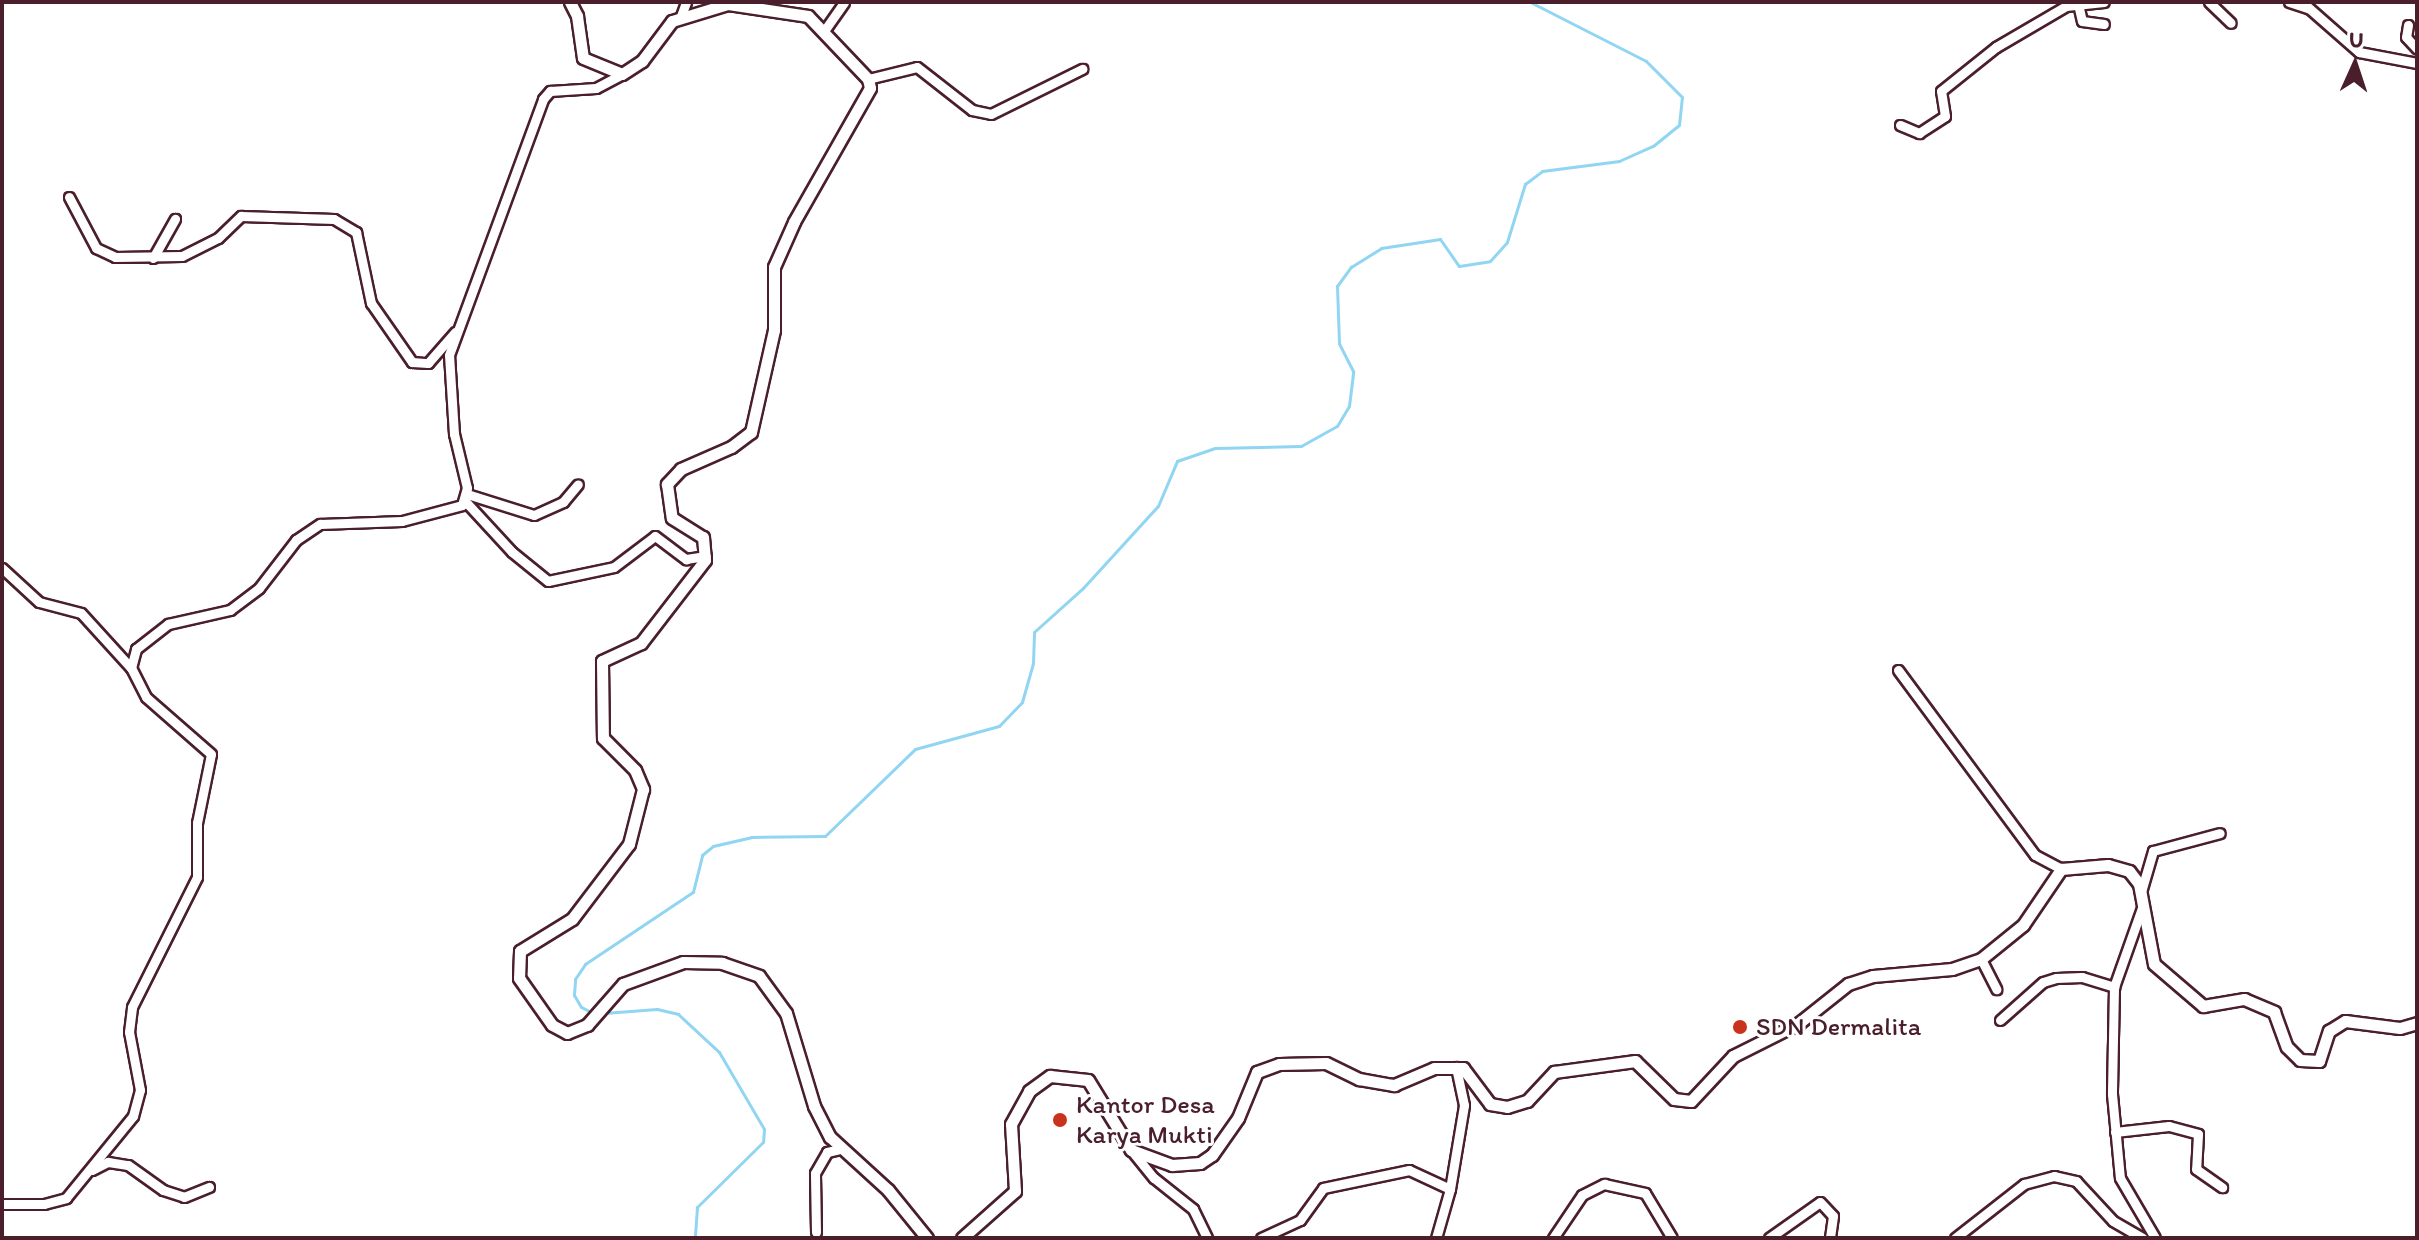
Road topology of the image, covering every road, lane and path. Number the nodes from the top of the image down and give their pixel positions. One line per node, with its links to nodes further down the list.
1 (570, 2): 17 (street)
2 (686, 2): 9 (street)
3 (844, 2): 13 (street)
4 (2104, 2): 7 (street)
5 (2209, 2): 10 (street)
6 (2289, 2): 8 (street)
7 (2074, 3): 11 (street); 19 (street)
8 (2307, 5): 15 (street)
9 (681, 16): 13 (street); 17 (street)
10 (2231, 23)
11 (2104, 24)
12 (2408, 25): 14 (street)
13 (824, 31): 18 (street)
14 (2417, 49)
15 (2417, 63)
16 (1082, 69): 18 (street)
17 (622, 74): 23 (street)
18 (868, 79): 26 (street)
19 (1900, 125)
20 (69, 197): 22 (street)
21 (175, 219): 22 (street)
22 (153, 258): 23 (street)
23 (462, 323): 25 (street)
24 (578, 484): 25 (street)
25 (466, 497): 26 (street); 28 (street)
26 (706, 556): 40 (street)
27 (2, 568): 28 (street)
28 (131, 668): 42 (street)
29 (1898, 670): 31 (street)
30 (2220, 833): 32 (street)
31 (2061, 869): 32 (street); 33 (street)
32 (2142, 898): 34 (street); 37 (street)
33 (1981, 959): 35 (street); 38 (street)
34 (2114, 987): 36 (street); 39 (street)
35 (1996, 989)
36 (2000, 1020)
37 (2417, 1023)
38 (1456, 1067): 41 (street); 45 (street)
39 (2115, 1132): 44 (street); 59 (street)
40 (840, 1149): 47 (street); 48 (street)
41 (1131, 1150): 49 (street); 50 (street)
42 (89, 1172): 43 (street); 46 (street)
43 (209, 1187)
44 (2222, 1187)
45 (1450, 1189): 51 (street); 52 (street)
46 (2, 1204)
47 (816, 1232)
48 (927, 1238)
49 (962, 1238)
50 (1207, 1238)
51 (1261, 1238)
52 (1436, 1238)
53 (1553, 1238): 54 (street)
54 (1672, 1238)
55 (1769, 1238): 56 (street)
56 (1830, 1238)
57 (1955, 1238): 58 (street)
58 (2142, 1238)
59 (2155, 1238)

